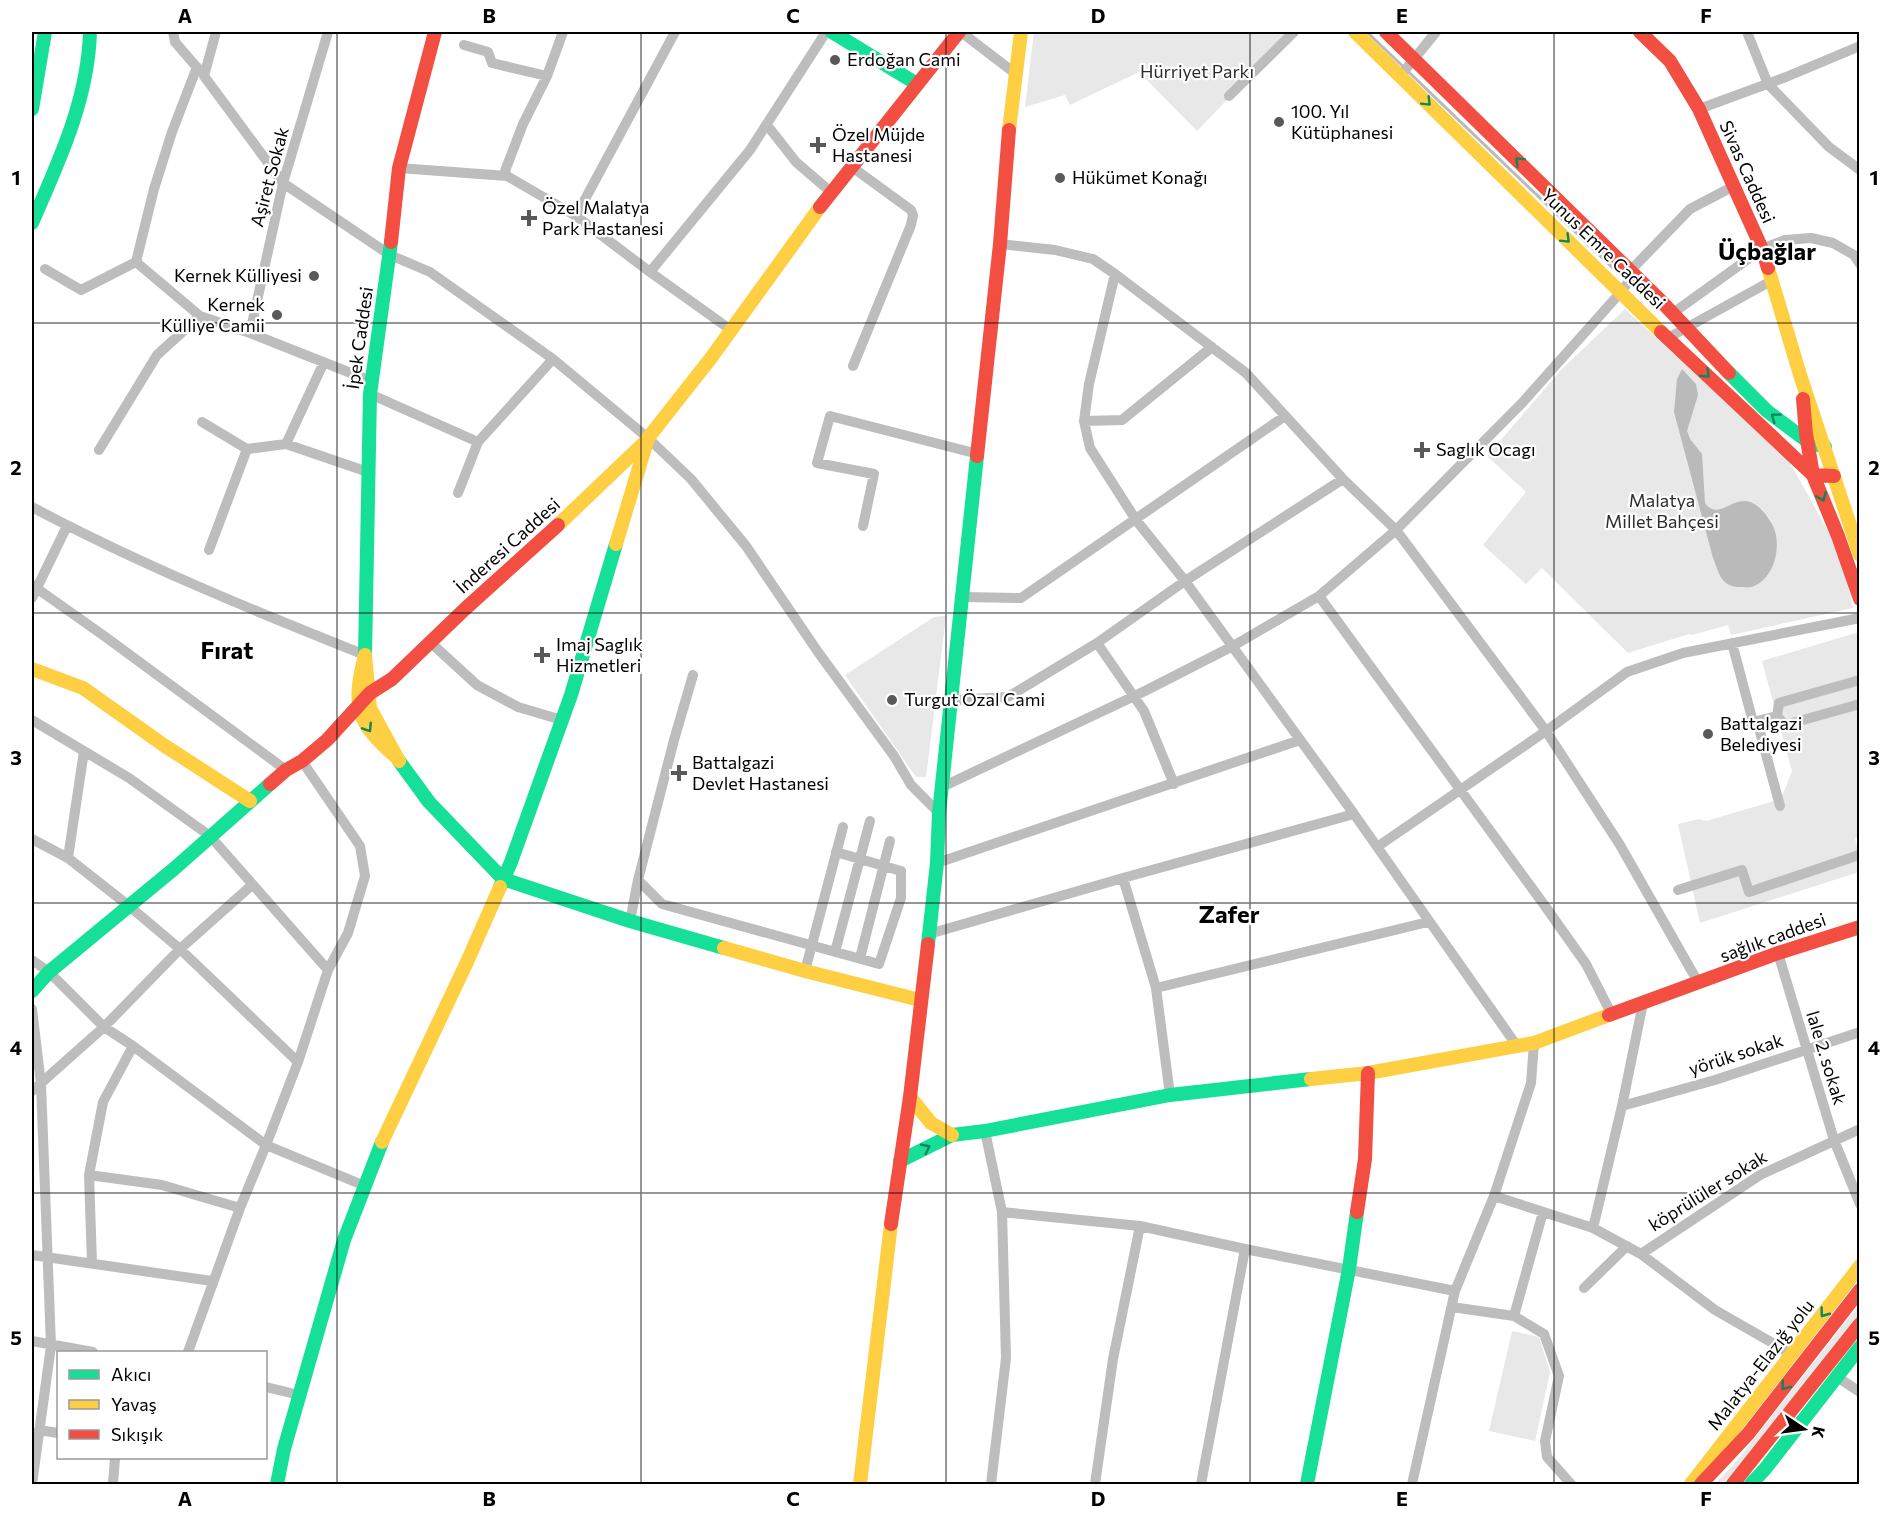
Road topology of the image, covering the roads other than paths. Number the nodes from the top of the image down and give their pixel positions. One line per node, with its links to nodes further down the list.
1 (45, 32): 30 (main road)
2 (90, 32): 41 (main road)
3 (173, 32): 22 (street)
4 (216, 32): 25 (street)
5 (328, 32): 37 (street, Aşiret Sokak)
6 (435, 32): 34 (main road, İpek Caddesi)
7 (563, 32): 26 (street)
8 (675, 32): 40 (street)
9 (826, 32): 32 (street)
10 (832, 32): 27 (main road)
11 (960, 32): 23 (street); 27 (main road)
12 (1022, 32): 23 (main road)
13 (1294, 32): 29 (street)
14 (1355, 32): 24 (main road, Yunus Emre Caddesi)
15 (1386, 32): 21 (main road, Yunus Emre Caddesi)
16 (1436, 32): 21 (street)
17 (1640, 32): 31 (main road, Sivas Caddesi)
18 (1747, 32): 28 (street)
19 (464, 45): 26 (street)
20 (1860, 46): 28 (street)
21 (1413, 59): 24 (street); 49 (main road, Yunus Emre Caddesi, one-way to 21)
22 (196, 67): 25 (street); 45 (street)
23 (1016, 74): 42 (main road)
24 (1401, 75): 52 (main road, Yunus Emre Caddesi, one-way to 52)
25 (204, 76): 37 (street)
26 (547, 76): 36 (street)
27 (917, 84): 33 (main road)
28 (1768, 84): 31 (street); 35 (street)
29 (1229, 96)
30 (32, 109)
31 (1700, 109): 38 (main road, Sivas Caddesi)
32 (766, 125): 39 (street); 48 (street)
33 (852, 167): 39 (main road); 62 (street)
34 (399, 168): 36 (street); 44 (main road, İpek Caddesi)
35 (1860, 170)
36 (507, 176): 40 (street)
37 (284, 183): 44 (street); 57 (street, Aşiret Sokak)
38 (1734, 186): 43 (main road, Sivas Caddesi); 49 (street)
39 (832, 193): 56 (main road)
40 (576, 216): 48 (street)
41 (32, 223)
42 (999, 244): 50 (street); 77 (main road)
43 (1762, 249): 46 (street); 51 (main road, Sivas Caddesi); 53 (street)
44 (390, 255): 60 (street); 64 (main road, İpek Caddesi)
45 (136, 262): 47 (street); 54 (street)
46 (1860, 264)
47 (45, 269)
48 (650, 272): 56 (street)
49 (1632, 273): 52 (street); 53 (main road, Yunus Emre Caddesi)
50 (1115, 274): 59 (street); 67 (street)
51 (1771, 282): 55 (street); 63 (main road, Sivas Caddesi)
52 (1620, 293): 58 (main road, Yunus Emre Caddesi); 88 (street)
53 (1672, 313): 55 (main road, Yunus Emre Caddesi)
54 (200, 316): 57 (street); 76 (street)
55 (1686, 328): 58 (street); 71 (main road, Yunus Emre Caddesi, one-way to 55)
56 (731, 330): 70 (main road)
57 (250, 333): 61 (street)
58 (1668, 338): 79 (main road, Yunus Emre Caddesi, one-way to 79)
59 (1212, 347): 65 (street); 66 (street)
60 (553, 359): 70 (street); 72 (street)
61 (324, 362): 64 (street); 73 (street)
62 (853, 366)
63 (1801, 378): 71 (main road); 74 (main road)
64 (370, 388): 72 (street); 78 (main road, İpek Caddesi)
65 (1285, 416): 81 (street); 85 (street)
66 (1110, 420): 67 (street); 69 (street)
67 (1084, 421): 69 (street)
68 (202, 422): 75 (street)
69 (1087, 435): 85 (street)
70 (648, 438): 97 (main road, İnderesi Caddesi); 112 (main road); 126 (street)
71 (1807, 441): 74 (main road, Yunus Emre Caddesi); 79 (main road)
72 (478, 442): 82 (street)
73 (286, 444): 75 (street); 78 (street)
74 (1825, 447): 80 (main road)
75 (247, 449): 89 (street)
76 (99, 450)
77 (978, 454): 87 (street); 94 (main road)
78 (368, 471): 101 (main road, İpek Caddesi)
79 (1813, 475): 80 (main road); 95 (main road, one-way to 95)
80 (1834, 476): 84 (main road)
81 (1343, 479): 88 (street); 91 (street)
82 (458, 493)
83 (32, 507): 86 (street)
84 (1854, 516): 90 (main road)
85 (1136, 520): 91 (street); 94 (street)
86 (67, 526): 92 (street); 101 (street)
87 (863, 526)
88 (1396, 530): 93 (street); 115 (street)
89 (209, 550)
90 (1860, 555)
91 (1185, 581): 98 (street); 100 (street)
92 (33, 590): 120 (street)
93 (1319, 596): 100 (street); 123 (street)
94 (963, 597): 107 (main road)
95 (1860, 599)
96 (1860, 618): 99 (street)
97 (430, 642): 105 (main road, İnderesi Caddesi); 112 (street)
98 (1097, 643): 106 (street); 107 (street)
99 (1732, 643): 113 (street); 115 (street)
100 (1233, 646): 106 (street); 116 (street)
101 (365, 655): 105 (main road); 109 (main road)
102 (32, 669): 124 (main road)
103 (693, 675): 142 (street)
104 (1860, 680): 110 (street)
105 (370, 693): 109 (main road, İnderesi Caddesi); 118 (main road)
106 (1133, 697): 121 (street); 122 (street)
107 (952, 700): 122 (main road)
108 (1860, 704): 110 (street)
109 (359, 706): 118 (main road, one-way to 118); 119 (main road, İnderesi Caddesi)
110 (1777, 716): 113 (street)
111 (32, 720): 117 (street)
112 (562, 720): 141 (main road)
113 (1755, 721): 114 (street); 125 (street)
114 (1737, 726)
115 (1546, 731): 123 (street); 159 (street)
116 (1300, 740): 121 (street); 127 (street)
117 (84, 751): 130 (street); 136 (street)
118 (396, 757): 141 (main road)
119 (302, 761): 120 (main road, İnderesi Caddesi); 156 (street)
120 (286, 770): 124 (main road, İnderesi Caddesi)
121 (1174, 784): 138 (street)
122 (942, 787): 126 (main road)
123 (1460, 791): 133 (street); 165 (street)
124 (250, 801): 130 (main road, İnderesi Caddesi)
125 (1780, 806)
126 (939, 813): 138 (main road)
127 (1354, 814): 133 (street); 140 (street)
128 (870, 821): 137 (street)
129 (843, 827): 134 (street)
130 (210, 837): 143 (street); 145 (main road, İnderesi Caddesi)
131 (32, 838): 136 (street)
132 (890, 841): 139 (street)
133 (1377, 847): 147 (street)
134 (836, 852): 137 (street); 150 (street)
135 (1859, 855): 144 (street)
136 (68, 858): 145 (street)
137 (860, 859): 139 (street); 152 (street)
138 (937, 863): 149 (main road)
139 (884, 866): 154 (street); 154 (street)
140 (1123, 878): 149 (street); 160 (street)
141 (504, 879): 146 (main road); 185 (main road)
142 (638, 880): 146 (street); 150 (street)
143 (252, 885): 151 (street); 156 (street)
144 (1678, 890)
145 (129, 906): 151 (street); 158 (main road, İnderesi Caddesi)
146 (630, 921): 157 (main road)
147 (1428, 922): 160 (street); 170 (street)
148 (1860, 927): 153 (main road, sağlık caddesi)
149 (929, 934): 162 (main road)
150 (812, 945): 152 (street); 157 (street)
151 (180, 949): 166 (street); 172 (street)
152 (835, 951): 154 (street)
153 (1778, 953): 159 (main road, sağlık caddesi); 171 (street, lale 2. sokak)
154 (860, 958)
155 (32, 960): 158 (street)
156 (328, 970): 172 (street)
157 (806, 971): 162 (main road)
158 (49, 972): 161 (main road, İnderesi Caddesi); 166 (street)
159 (1699, 984): 163 (main road, sağlık caddesi)
160 (1156, 988): 175 (street)
161 (32, 991)
162 (920, 1000): 176 (main road)
163 (1642, 1003): 165 (main road, sağlık caddesi); 177 (street)
164 (32, 1009): 174 (street)
165 (1612, 1015): 168 (main road, sağlık caddesi)
166 (104, 1027): 169 (street); 174 (street)
167 (1860, 1032): 171 (street, yörük sokak)
168 (1534, 1043): 170 (main road, sağlık caddesi); 186 (street)
169 (133, 1046): 182 (street); 184 (street)
170 (1516, 1046): 173 (main road, sağlık caddesi)
171 (1806, 1050): 177 (street, yörük sokak); 181 (street, lale 2. sokak)
172 (298, 1062): 182 (street)
173 (1368, 1073): 175 (main road, sağlık caddesi); 200 (main road)
174 (36, 1087): 197 (street)
175 (1170, 1095): 179 (main road, sağlık caddesi)
176 (910, 1097): 180 (main road); 183 (main road)
177 (1622, 1106): 192 (street)
178 (1860, 1129): 181 (street, köprülüler sokak)
179 (985, 1131): 180 (main road, sağlık caddesi); 189 (street)
180 (952, 1135): 183 (main road, sağlık caddesi, one-way to 180)
181 (1834, 1140): 187 (street, lale 2. sokak); 195 (street, köprülüler sokak)
182 (267, 1144): 185 (street); 188 (street)
183 (900, 1161): 224 (main road)
184 (89, 1174): 188 (street); 198 (street)
185 (365, 1186): 217 (main road)
186 (1494, 1196): 190 (street); 204 (street)
187 (1860, 1204)
188 (240, 1208): 201 (street)
189 (1002, 1212): 191 (street); 225 (street)
190 (1543, 1212): 192 (street); 206 (street)
191 (1140, 1226): 194 (street); 226 (street)
192 (1593, 1228): 193 (street)
193 (1628, 1246): 195 (street); 202 (street)
194 (1245, 1249): 200 (street); 227 (street)
195 (1641, 1254): 213 (street)
196 (32, 1255): 197 (street)
197 (48, 1257): 198 (street); 209 (street)
198 (92, 1263): 201 (street)
199 (1860, 1266): 213 (main road, Malatya-Elazığ yolu, one-way to 213)
200 (1349, 1269): 204 (street); 228 (main road)
201 (212, 1281): 212 (street)
202 (1584, 1288)
203 (1860, 1290): 232 (main road, one-way to 232)
204 (1455, 1291): 205 (street)
205 (1452, 1307): 206 (street); 229 (street)
206 (1514, 1316): 230 (street)
207 (1860, 1324): 233 (main road)
208 (32, 1341): 209 (street)
209 (51, 1346): 211 (street); 219 (street)
210 (1860, 1347): 214 (main road)
211 (81, 1351)
212 (189, 1351)
213 (1791, 1356): 231 (main road, Malatya-Elazığ yolu)
214 (1837, 1377): 216 (street); 234 (main road)
215 (267, 1387): 217 (street)
216 (1860, 1392)
217 (299, 1395): 223 (main road)
218 (57, 1433): 219 (street)
219 (36, 1436): 221 (street)
220 (115, 1459): 222 (street)
221 (32, 1485)
222 (113, 1485)
223 (277, 1485)
224 (860, 1485)
225 (991, 1485)
226 (1095, 1485)
227 (1201, 1485)
228 (1307, 1485)
229 (1412, 1485)
230 (1571, 1485)
231 (1690, 1485)
232 (1701, 1485)
233 (1733, 1485)
234 (1751, 1485)

